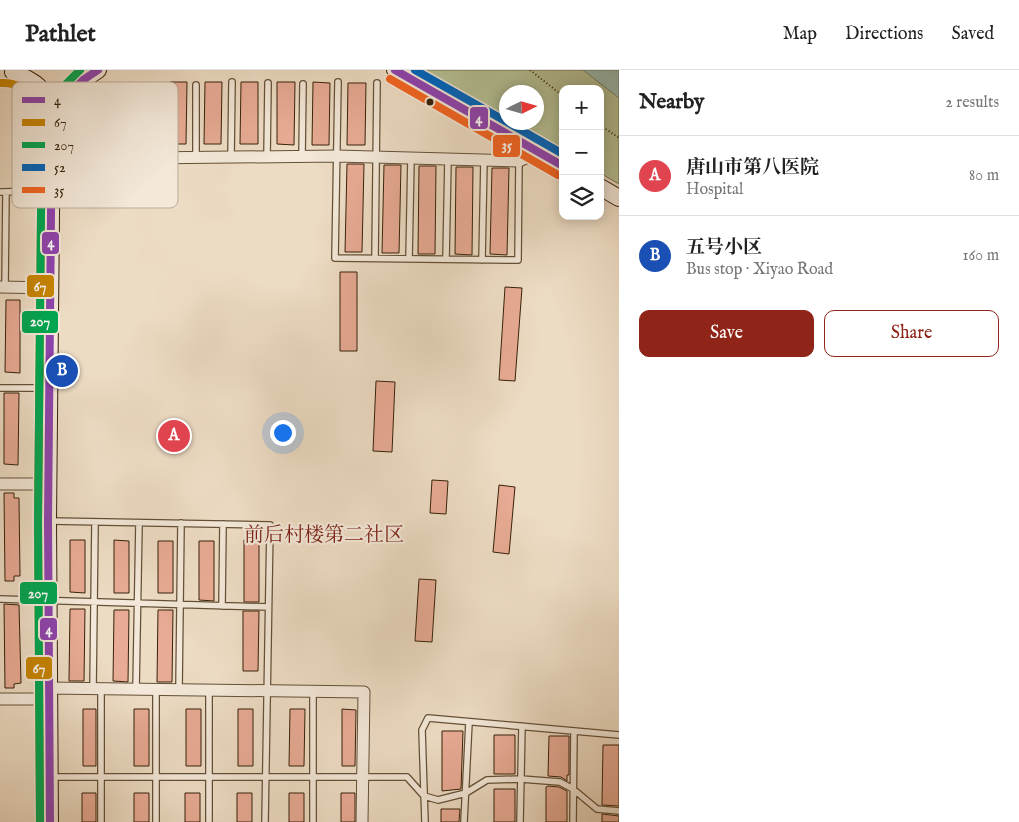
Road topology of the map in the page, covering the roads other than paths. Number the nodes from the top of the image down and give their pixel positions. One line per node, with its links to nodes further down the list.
1 (34, 70): 4 (street)
2 (98, 70): 6 (street)
3 (396, 70): 13 (street)
4 (6, 72): 5 (street)
5 (30, 82)
6 (81, 82)
7 (232, 82): 16 (lane)
8 (338, 82): 15 (lane)
9 (268, 83): 17 (lane)
10 (304, 84): 14 (lane)
11 (377, 84): 18 (lane)
12 (196, 85): 20 (lane)
13 (539, 152): 24 (street); 25 (street)
14 (302, 156): 15 (street); 17 (street)
15 (337, 156): 18 (street); 30 (lane)
16 (231, 157): 17 (street); 20 (street)
17 (267, 157)
18 (376, 157): 21 (street); 30 (lane)
19 (178, 158): 20 (street)
20 (196, 158)
21 (411, 158): 22 (street); 31 (lane)
22 (448, 159): 23 (street); 32 (lane)
23 (484, 160): 24 (street); 33 (lane)
24 (519, 161): 33 (lane)
25 (559, 164)
26 (604, 189): 28 (street)
27 (3, 192): 34 (lane)
28 (619, 198)
29 (53, 208): 35 (street)
30 (375, 258): 31 (lane)
31 (409, 259): 32 (lane)
32 (446, 259): 33 (lane)
33 (482, 260)
34 (2, 287): 35 (street)
35 (51, 288): 37 (street)
36 (0, 388): 37 (lane)
37 (50, 388): 39 (street)
38 (0, 484): 39 (street)
39 (49, 484): 40 (street)
40 (48, 521): 41 (lane); 46 (street)
41 (95, 522): 42 (lane); 47 (lane)
42 (139, 523): 43 (lane); 48 (lane)
43 (181, 523): 44 (lane); 49 (lane)
44 (223, 524): 50 (lane); 51 (lane)
45 (0, 599): 46 (lane)
46 (48, 600): 47 (lane); 59 (street)
47 (93, 602): 48 (lane); 52 (lane)
48 (138, 603): 49 (lane); 53 (lane)
49 (179, 605): 50 (lane); 55 (lane)
50 (222, 606): 51 (lane)
51 (268, 608): 57 (lane)
52 (97, 688): 53 (street); 59 (street); 65 (lane)
53 (136, 689): 54 (street)
54 (156, 689): 55 (street); 66 (lane)
55 (179, 690): 56 (street)
56 (209, 690): 57 (street); 67 (lane)
57 (267, 690): 58 (street); 68 (lane)
58 (313, 691): 69 (lane); 70 (street)
59 (49, 693): 60 (street); 71 (street)
60 (0, 699)
61 (469, 722): 62 (lane); 74 (lane); 75 (lane)
62 (522, 726): 63 (lane); 72 (lane)
63 (574, 731): 64 (lane); 73 (lane)
64 (619, 735)
65 (101, 777): 66 (lane); 71 (lane); 78 (lane)
66 (156, 777): 67 (lane); 79 (lane)
67 (209, 777): 68 (lane); 80 (lane)
68 (266, 777): 69 (lane); 81 (lane)
69 (313, 777): 70 (lane); 82 (lane)
70 (363, 777): 75 (lane); 83 (street)
71 (49, 778): 77 (street)
72 (521, 779): 73 (lane); 74 (lane); 86 (lane)
73 (573, 789): 76 (lane); 87 (lane)
74 (466, 794): 75 (lane); 85 (lane)
75 (424, 796): 84 (lane)
76 (619, 811)
77 (50, 822)
78 (100, 822)
79 (156, 822)
80 (209, 822)
81 (265, 822)
82 (313, 822)
83 (362, 822)
84 (425, 822)
85 (464, 822)
86 (520, 822)
87 (573, 822)

